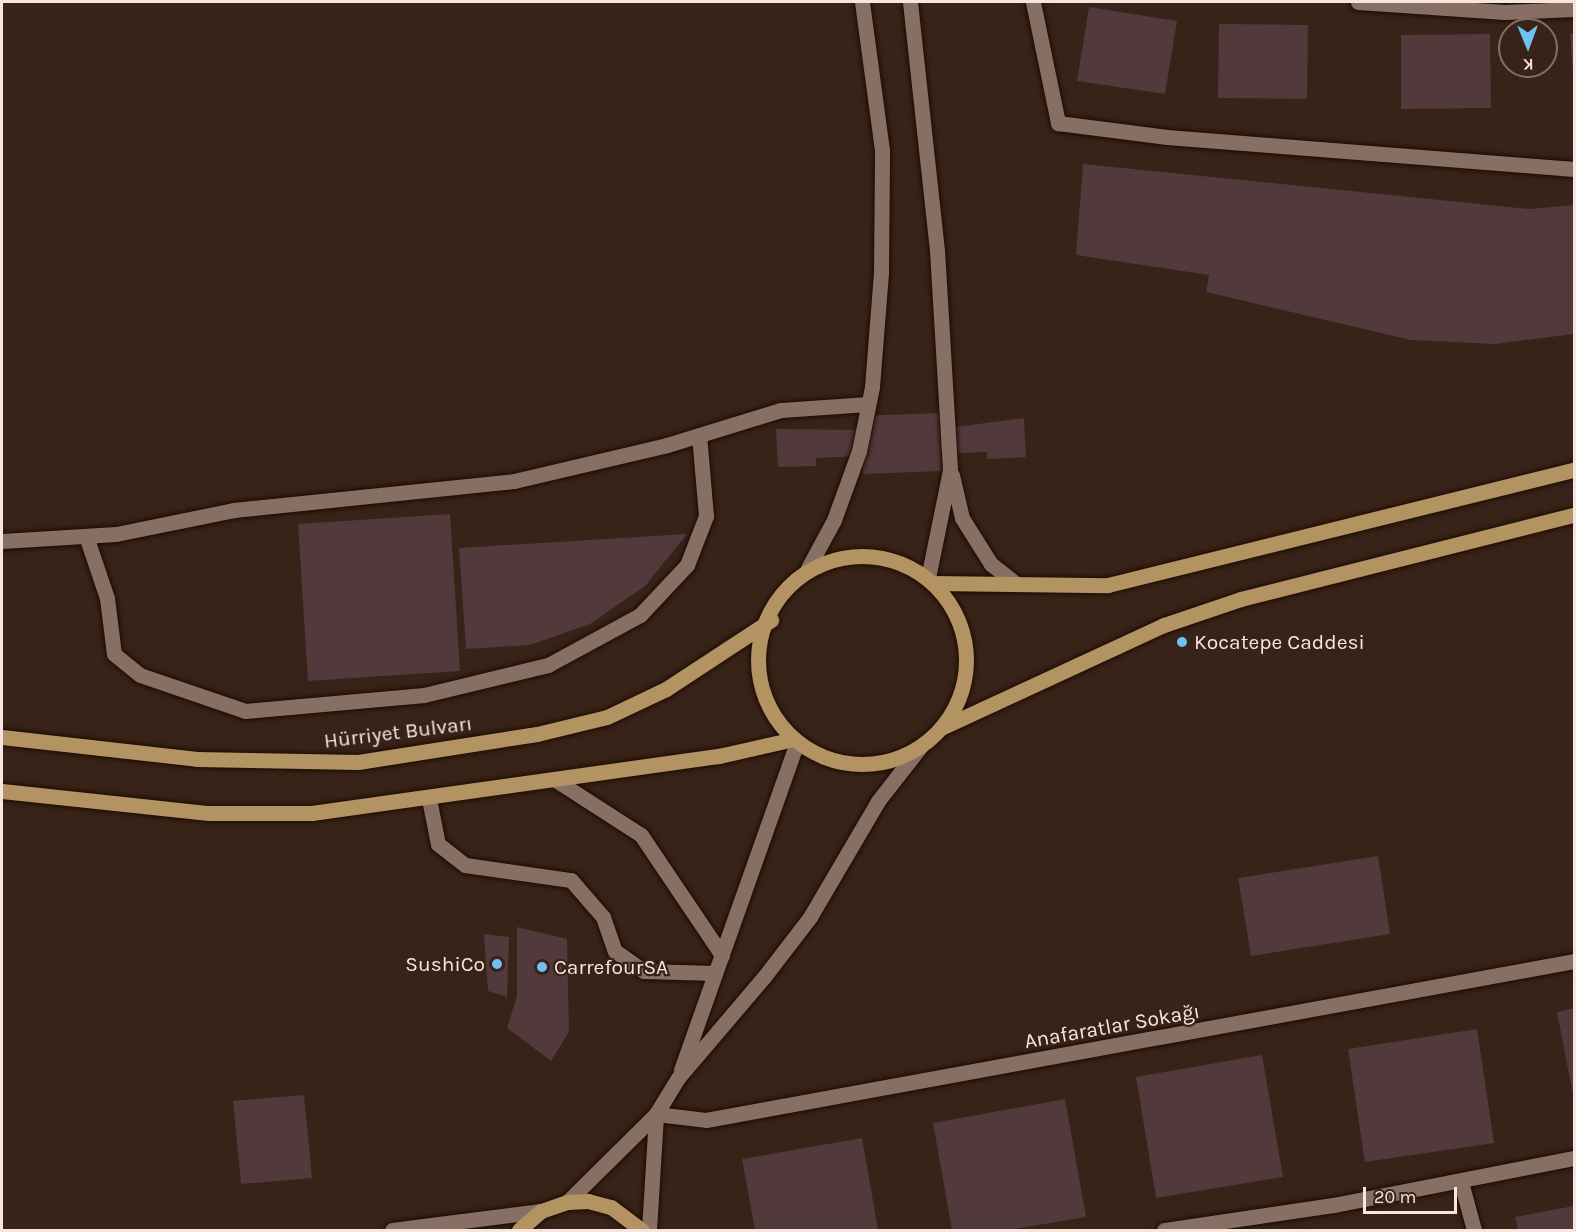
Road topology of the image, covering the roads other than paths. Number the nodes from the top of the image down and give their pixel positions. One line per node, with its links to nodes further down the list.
1 (862, 2): 7 (street)
2 (910, 2): 9 (street)
3 (1033, 2): 6 (street)
4 (1358, 2): 5 (street)
5 (1575, 9)
6 (1575, 168)
7 (868, 404): 8 (street); 14 (street)
8 (699, 435): 12 (street); 12 (street)
9 (950, 470): 15 (street); 16 (street)
10 (1575, 470): 16 (main road)
11 (1575, 515): 18 (main road)
12 (86, 536): 13 (street)
13 (2, 541)
14 (808, 568): 15 (main road); 17 (main road)
15 (931, 581): 16 (main road); 18 (main road)
16 (1015, 583)
17 (771, 620): 19 (main road, Hürriyet Bulvarı); 20 (main road)
18 (940, 728): 21 (main road)
19 (2, 737)
20 (795, 741): 21 (main road); 22 (main road); 25 (street)
21 (921, 746): 28 (street)
22 (554, 779): 24 (main road); 25 (street)
23 (2, 791): 24 (main road)
24 (429, 799): 27 (street)
25 (722, 955): 27 (street)
26 (1575, 961): 29 (street, Anafaratlar Sokağı)
27 (715, 973): 28 (street)
28 (678, 1078): 29 (street)
29 (656, 1114): 32 (street); 37 (street)
30 (1575, 1158): 31 (street)
31 (1461, 1182): 38 (street); 39 (street)
32 (567, 1202): 33 (main road); 36 (main road)
33 (541, 1211): 34 (street); 35 (main road)
34 (392, 1230)
35 (519, 1230)
36 (642, 1230)
37 (649, 1230)
38 (1164, 1230)
39 (1474, 1230)

